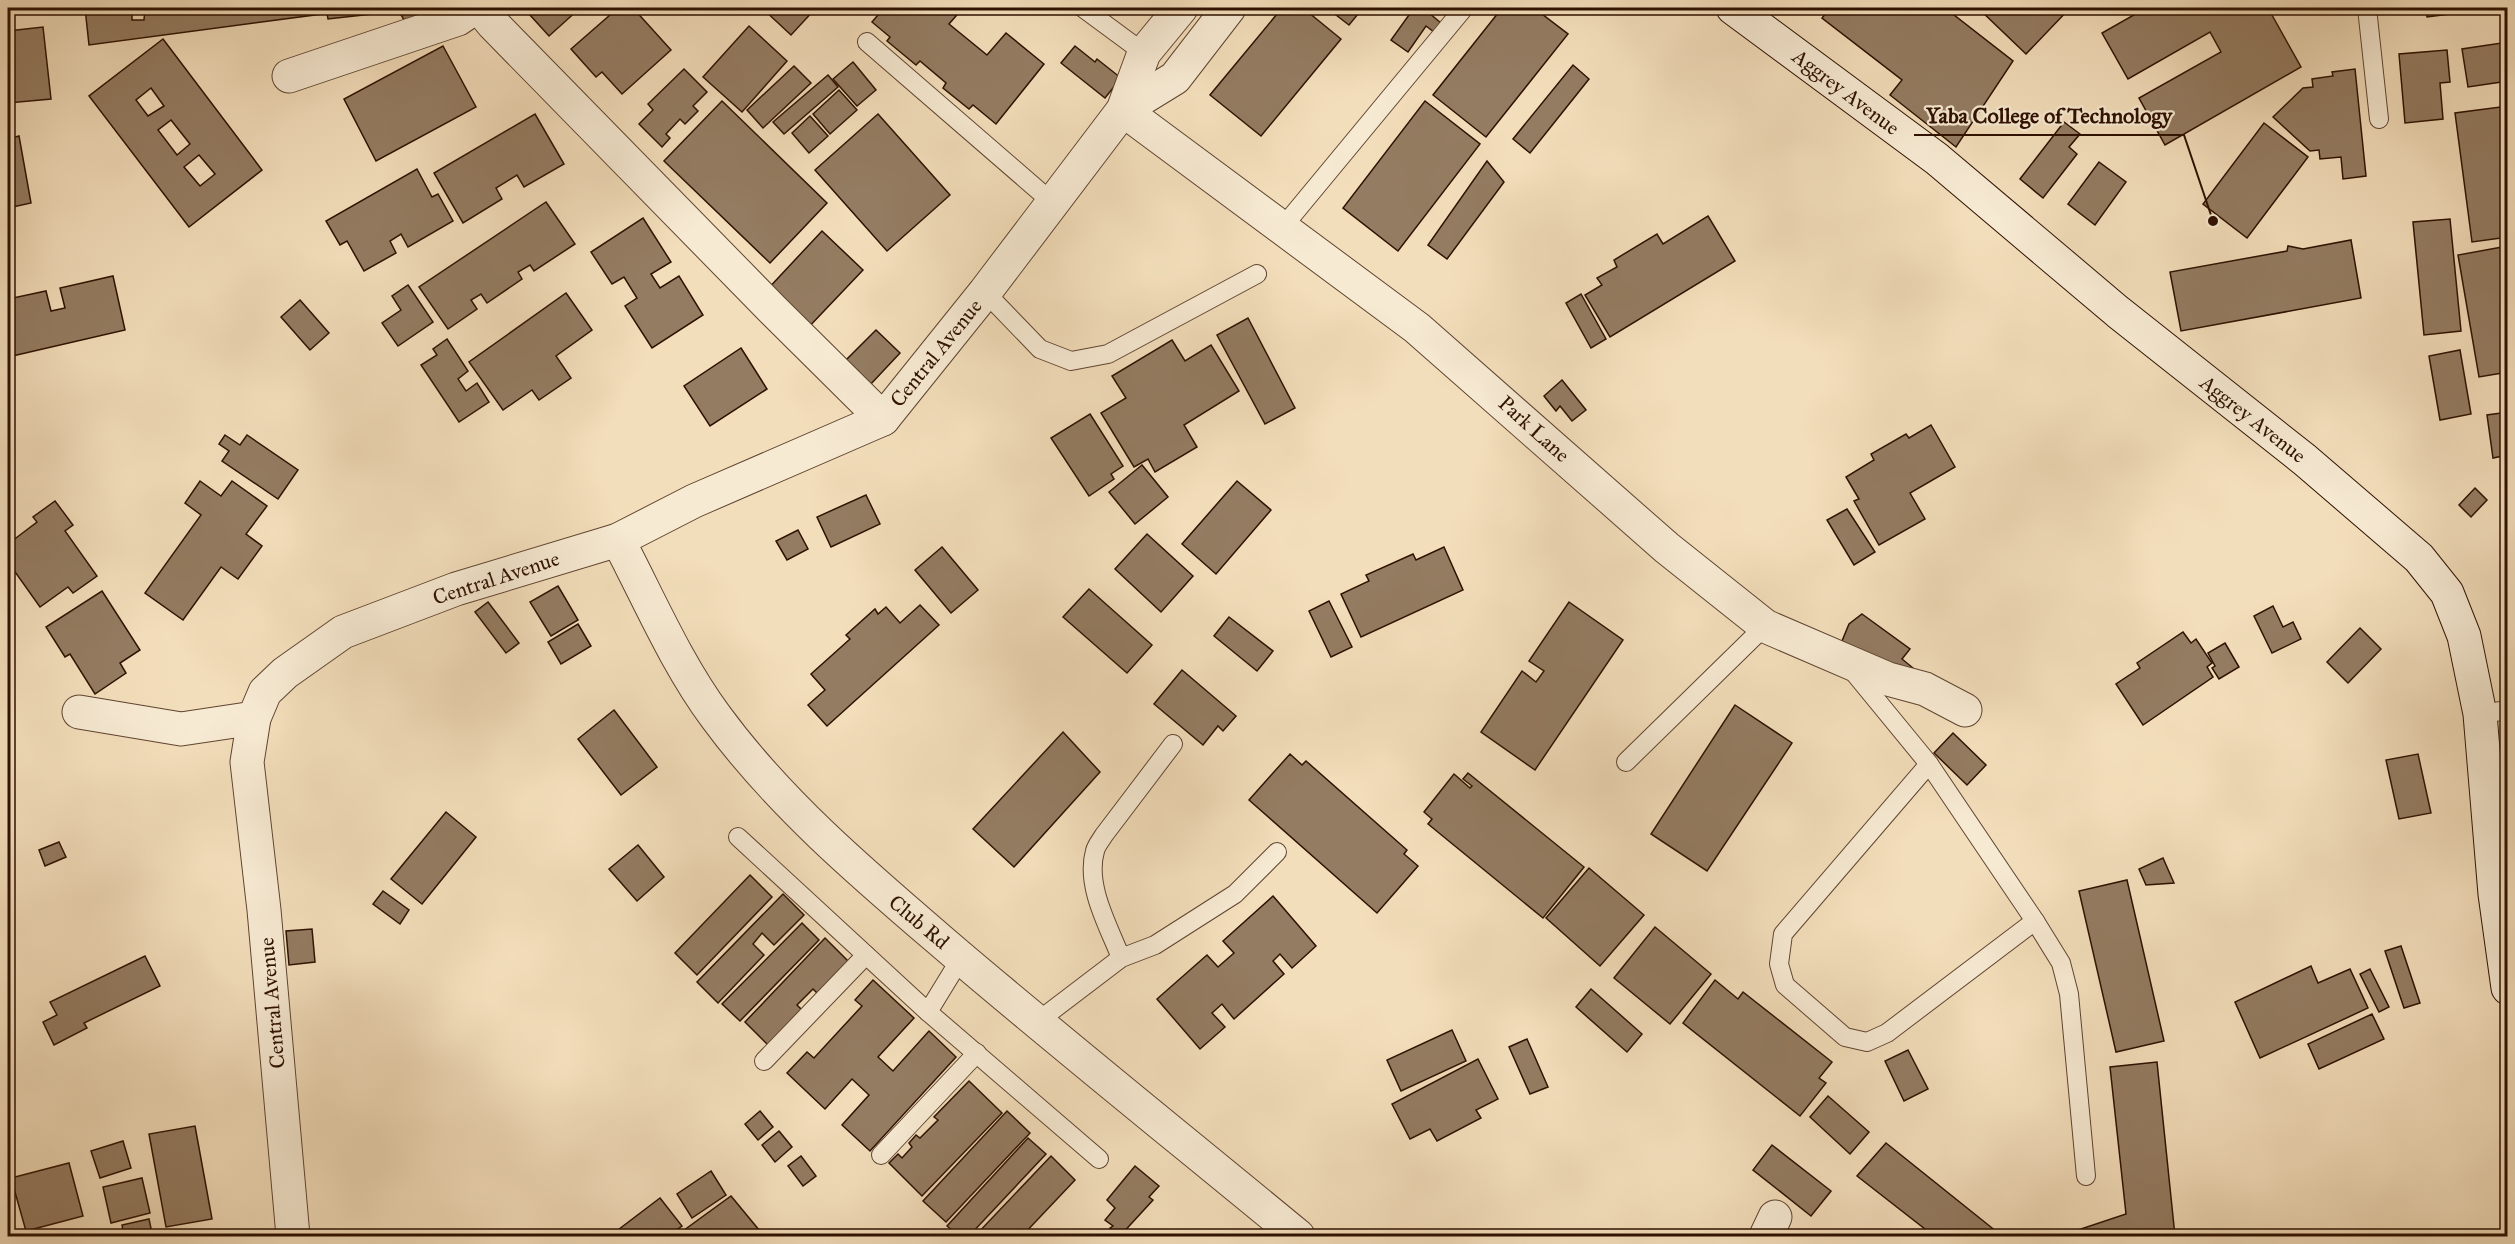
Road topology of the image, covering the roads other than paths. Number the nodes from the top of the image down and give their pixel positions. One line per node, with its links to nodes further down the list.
1 (474, 8): 11 (street)
2 (480, 8): 18 (street)
3 (1083, 8): 10 (lane)
4 (1181, 8): 10 (street, Central Avenue)
5 (1229, 8): 12 (street, Central Avenue)
6 (1464, 8): 15 (lane)
7 (1733, 8): 24 (street, Aggrey Avenue)
8 (2367, 8): 13 (lane)
9 (867, 42): 14 (lane)
10 (1144, 54): 12 (street, Central Avenue)
11 (289, 76)
12 (1123, 110): 14 (street, Central Avenue); 15 (street, Park Lane)
13 (2379, 119)
14 (1053, 203): 17 (street, Central Avenue)
15 (1282, 228): 20 (street, Park Lane)
16 (1257, 274): 17 (lane)
17 (985, 292): 18 (street, Central Avenue)
18 (883, 419): 19 (street, Central Avenue)
19 (618, 540): 25 (street, Central Avenue); 33 (street, Club Rd)
20 (1765, 626): 21 (street, Park Lane); 27 (lane)
21 (1844, 661): 22 (street, Park Lane); 28 (lane)
22 (1965, 710)
23 (79, 712): 25 (street)
24 (2494, 712): 35 (street, Aggrey Avenue)
25 (254, 718): 43 (street, Central Avenue)
26 (1173, 744): 34 (lane)
27 (1626, 762)
28 (1929, 764): 31 (lane); 31 (lane)
29 (738, 837): 32 (lane)
30 (1277, 852): 34 (lane)
31 (2035, 921): 42 (lane)
32 (866, 955): 36 (lane); 39 (lane)
33 (961, 958): 36 (lane); 37 (street, Club Rd)
34 (1121, 958): 37 (lane)
35 (2508, 988)
36 (928, 1012): 38 (lane)
37 (1037, 1022): 44 (street, Club Rd)
38 (977, 1053): 40 (lane); 41 (lane)
39 (764, 1061)
40 (881, 1155)
41 (1099, 1159)
42 (2086, 1176)
43 (293, 1236)
44 (1298, 1236)

